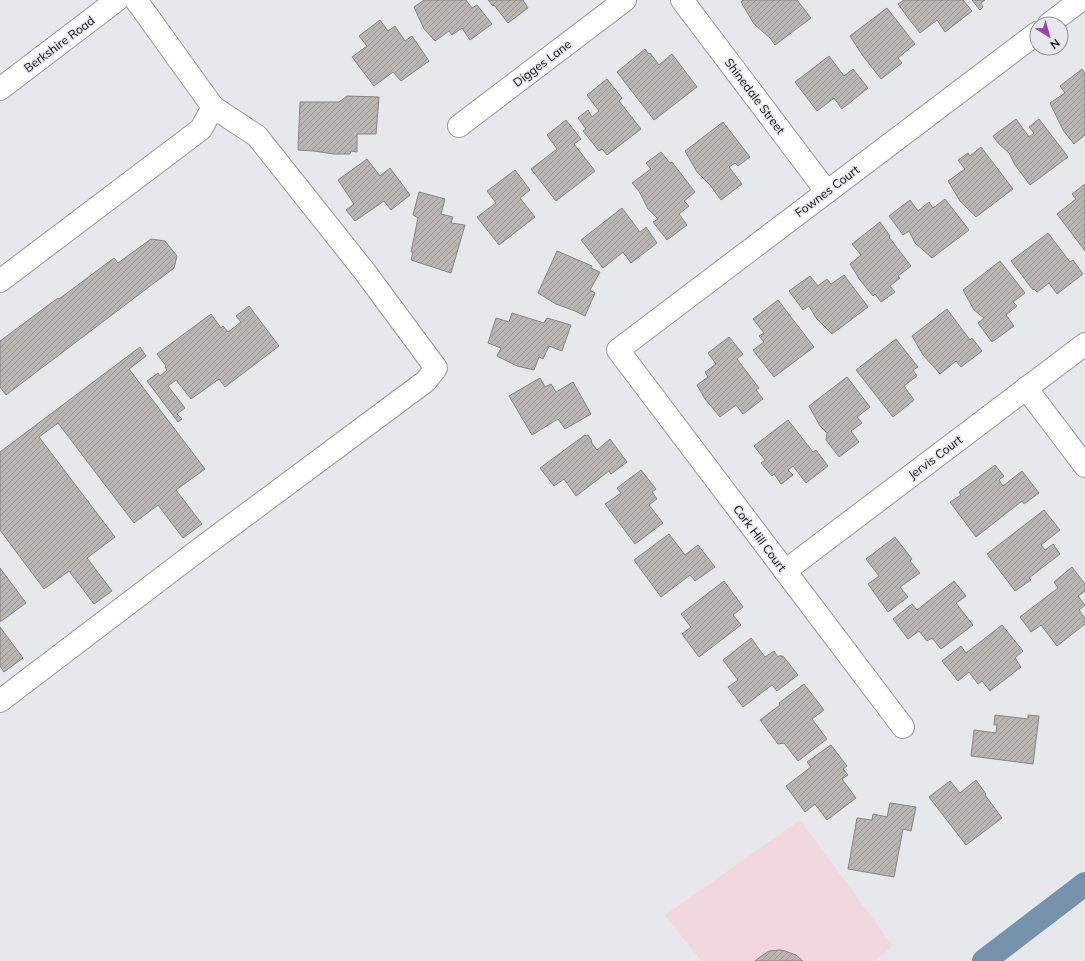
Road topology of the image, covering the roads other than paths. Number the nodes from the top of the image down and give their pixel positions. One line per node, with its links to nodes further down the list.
1 (117, 0): 8 (street, Berkshire Road)
2 (136, 0): 9 (street)
3 (625, 0): 10 (street, Digges Lane)
4 (682, 0): 11 (street, Shinedale Street)
5 (1081, 0): 6 (street)
6 (1060, 16)
7 (1029, 39): 11 (street, Fownes Court)
8 (0, 89)
9 (213, 107): 12 (street); 18 (street)
10 (459, 126)
11 (827, 192): 14 (street, Fownes Court)
12 (0, 281)
13 (1085, 344): 15 (street, Jervis Court)
14 (618, 350): 17 (street, Cork Hill Court)
15 (1026, 388): 16 (street); 17 (street, Jervis Court)
16 (1085, 466)
17 (785, 571): 19 (street, Cork Hill Court)
18 (0, 700)
19 (903, 727)

